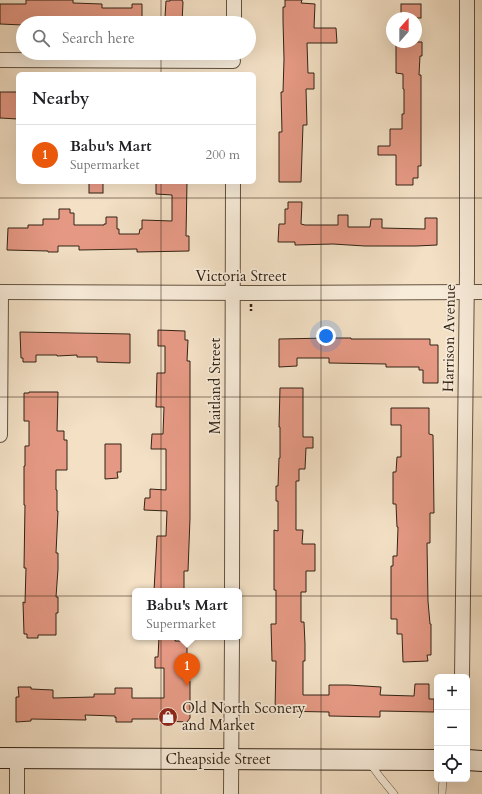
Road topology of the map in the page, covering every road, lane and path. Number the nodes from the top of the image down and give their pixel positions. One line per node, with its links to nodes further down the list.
1 (234, 0): 3 (street)
2 (467, 0): 8 (street, Harrison Avenue)
3 (234, 16)
4 (0, 60): 5 (street)
5 (233, 63)
6 (233, 184): 10 (street, Maitland Street)
7 (0, 292): 10 (street, Victoria Street); 11 (street)
8 (466, 292): 9 (street, Victoria Street); 10 (street, Victoria Street); 14 (street, Harrison Avenue)
9 (482, 292)
10 (233, 293): 12 (street, Maitland Street)
11 (0, 435)
12 (232, 588)
13 (232, 640): 16 (street)
14 (462, 674)
15 (9, 758): 16 (street, Cheapside Street); 22 (street)
16 (230, 759): 17 (street, Cheapside Street); 23 (street)
17 (368, 760): 18 (street, Cheapside Street); 24 (lane)
18 (434, 760)
19 (470, 760): 20 (street)
20 (482, 761)
21 (443, 782): 25 (lane)
22 (17, 794)
23 (230, 794)
24 (394, 794)
25 (442, 794)

